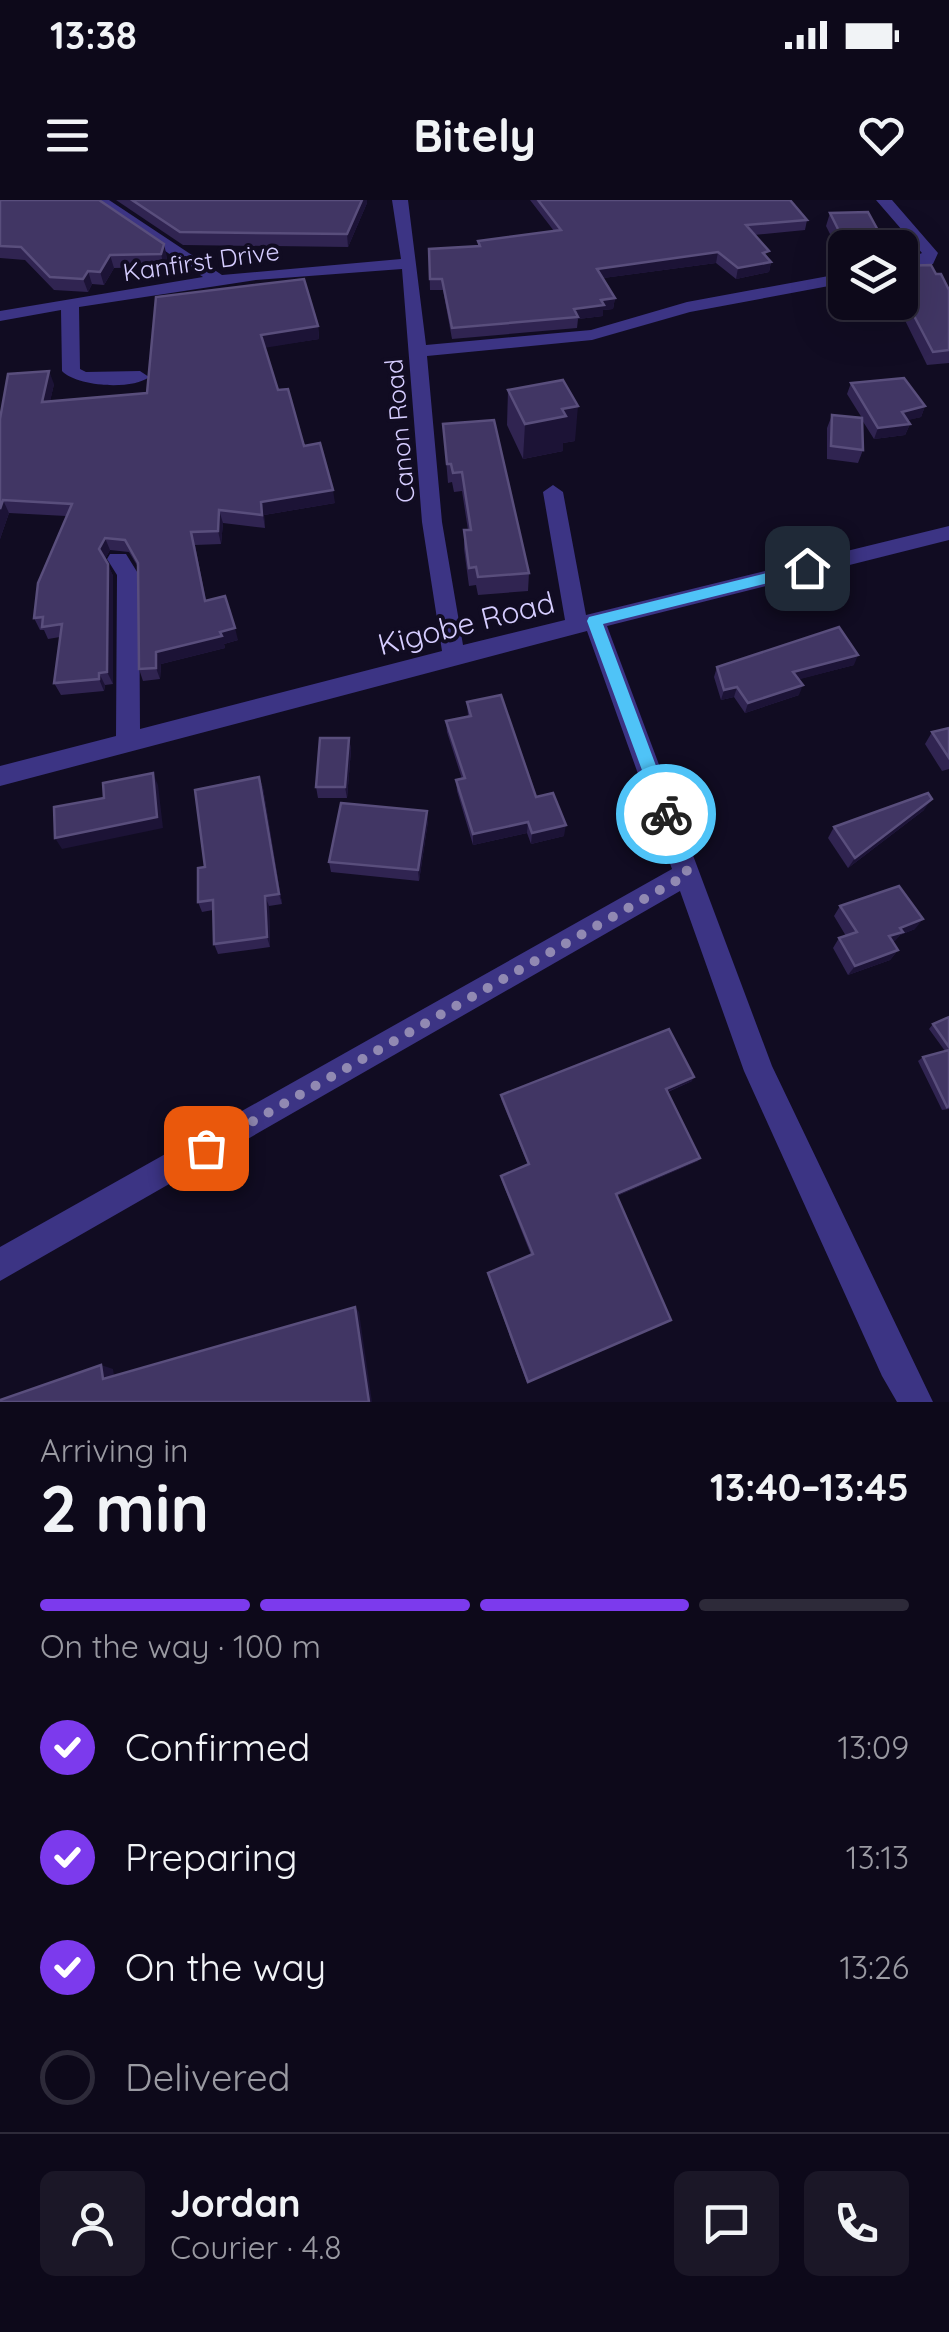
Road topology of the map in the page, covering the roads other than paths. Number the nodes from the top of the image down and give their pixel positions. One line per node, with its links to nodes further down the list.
1 (99, 200): 9 (street)
2 (400, 200): 7 (street, Canon Road)
3 (884, 200): 4 (street)
4 (910, 230)
5 (918, 239): 6 (street)
6 (918, 262)
7 (410, 264): 9 (street, Kanfirst Drive); 12 (street, Canon Road)
8 (828, 281): 12 (street)
9 (220, 282): 10 (street, Kanfirst Drive)
10 (70, 305): 11 (street, Kanfirst Drive); 13 (street)
11 (0, 316)
12 (418, 351): 18 (street, Canon Road)
13 (140, 377)
14 (553, 492): 17 (street)
15 (949, 533): 17 (street, Kigobe Road)
16 (118, 559): 19 (street)
17 (586, 623): 18 (street, Kigobe Road); 21 (street)
18 (454, 656): 19 (street, Kigobe Road)
19 (128, 744): 20 (street, Kigobe Road)
20 (0, 776)
21 (688, 874): 22 (street); 23 (street)
22 (0, 1265)
23 (916, 1402)

